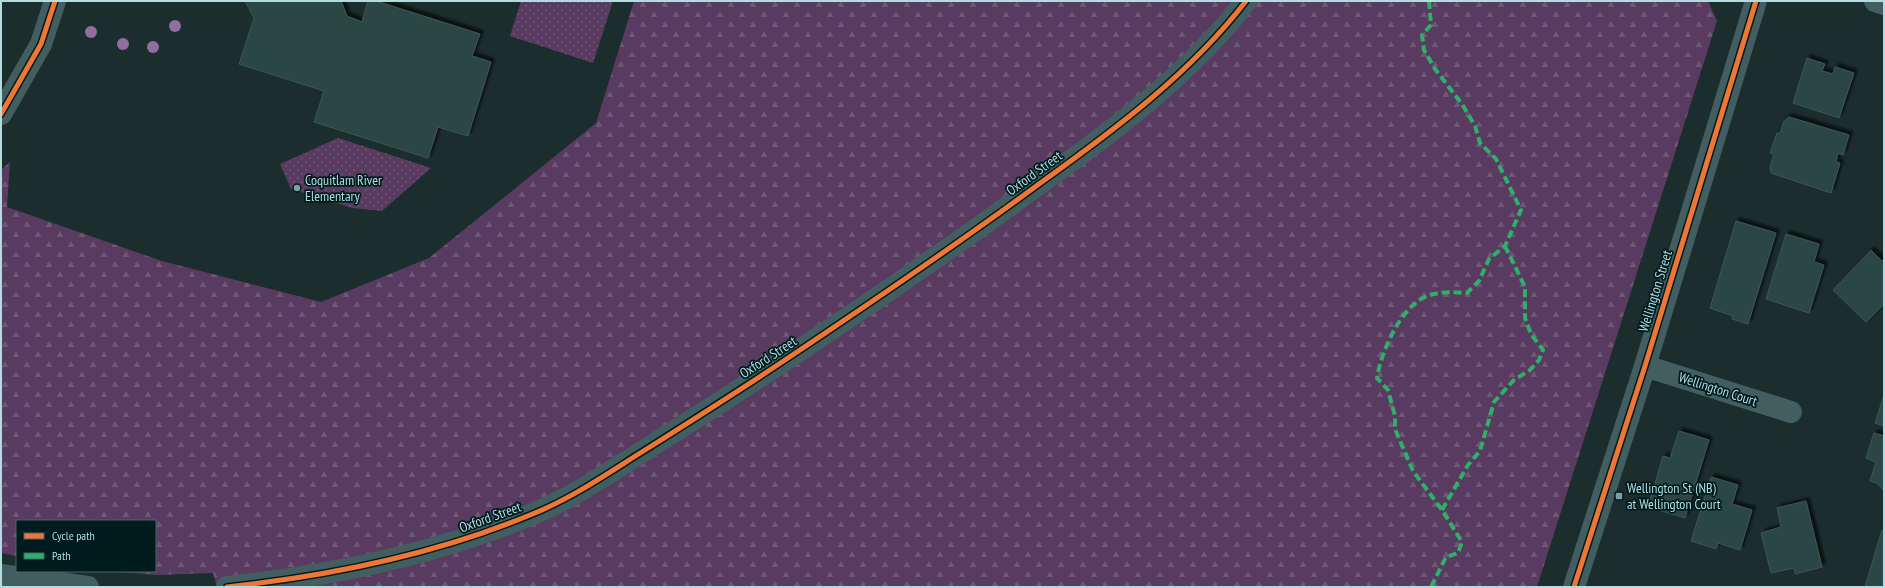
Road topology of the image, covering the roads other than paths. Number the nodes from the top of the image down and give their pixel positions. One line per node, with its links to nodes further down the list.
1 (55, 1): 6 (street)
2 (1246, 1): 11 (street, Oxford Street)
3 (1756, 1): 7 (street, Wellington Street)
4 (1875, 1): 5 (street)
5 (1884, 4)
6 (1, 114)
7 (1645, 366): 8 (street, Wellington Court); 12 (street, Wellington Street)
8 (1791, 412)
9 (1, 575): 10 (street)
10 (88, 587)
11 (226, 587)
12 (1574, 587)

